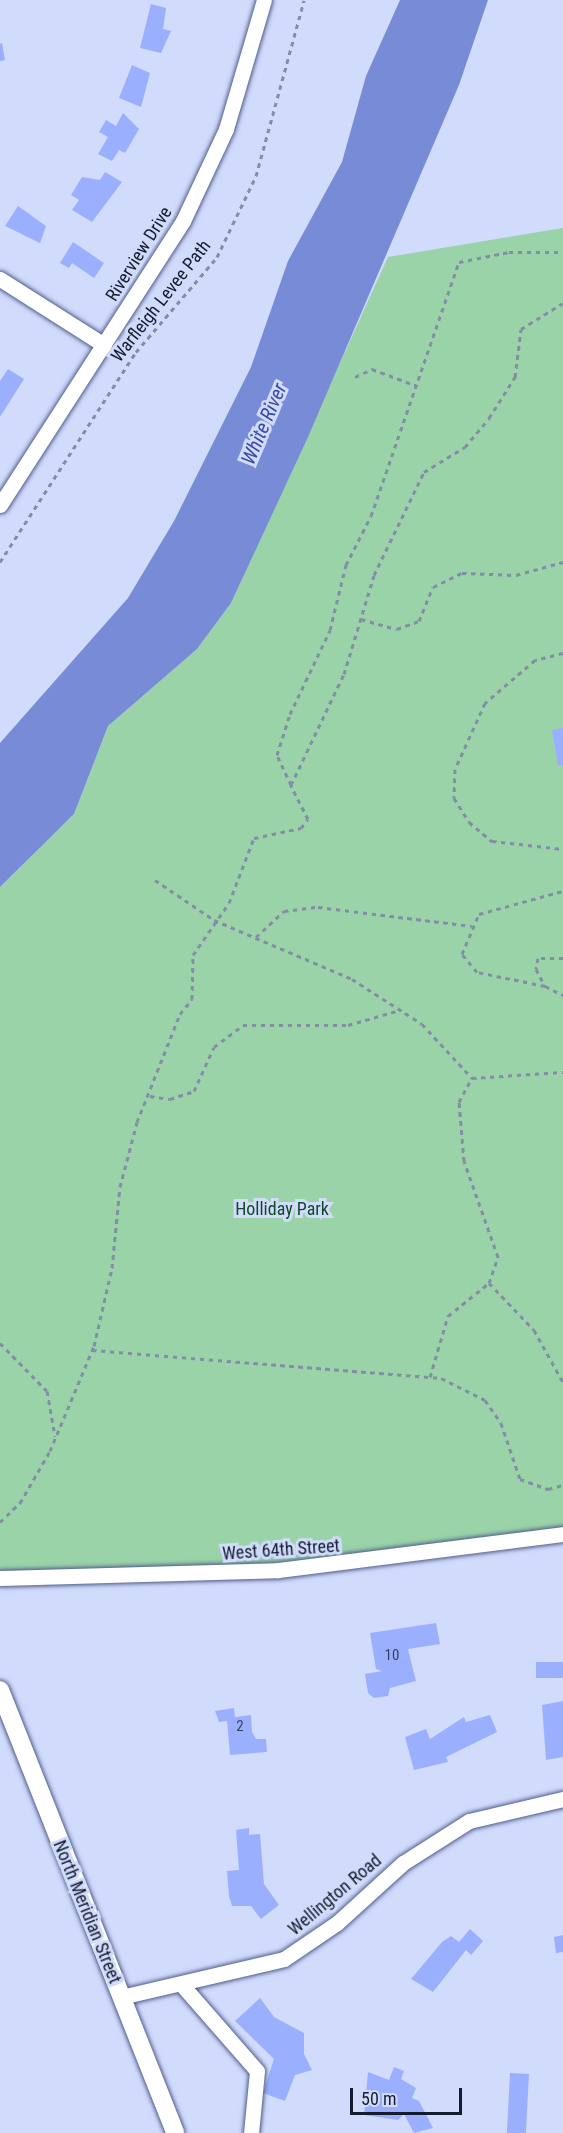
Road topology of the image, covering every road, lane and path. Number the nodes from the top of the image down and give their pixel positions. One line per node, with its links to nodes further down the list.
1 (264, 0): 6 (street, Riverview Drive)
2 (304, 0): 10 (path, Warfleigh Levee Path)
3 (563, 252): 8 (path)
4 (0, 279): 6 (street)
5 (563, 303): 12 (path)
6 (104, 345): 9 (street, Riverview Drive)
7 (355, 377): 8 (path)
8 (417, 386): 14 (path)
9 (0, 505)
10 (0, 562)
11 (563, 562): 12 (path)
12 (361, 619): 14 (path)
13 (563, 653): 15 (path)
14 (291, 785): 18 (path)
15 (563, 849)
16 (155, 880): 18 (path)
17 (563, 891): 19 (path)
18 (214, 920): 20 (path); 27 (path)
19 (472, 926): 20 (path); 22 (path)
20 (255, 938): 24 (path)
21 (563, 958): 22 (path)
22 (545, 986): 23 (path)
23 (563, 995)
24 (400, 1010): 26 (path); 27 (path)
25 (563, 1072): 26 (path)
26 (472, 1078): 28 (path)
27 (150, 1096): 30 (path)
28 (489, 1283): 31 (path); 32 (path)
29 (0, 1343): 33 (path)
30 (92, 1350): 31 (path); 33 (path)
31 (430, 1378): 34 (path)
32 (563, 1382)
33 (56, 1438): 35 (path)
34 (563, 1485)
35 (0, 1522)
36 (563, 1534): 37 (street, West 64th Street)
37 (0, 1578)
38 (0, 1690): 41 (main road, North Meridian Street)
39 (563, 1799): 40 (street, Wellington Road)
40 (182, 1985): 41 (street, Wellington Road); 43 (street)
41 (121, 1997): 42 (main road, North Meridian Street)
42 (175, 2133)
43 (251, 2133)

